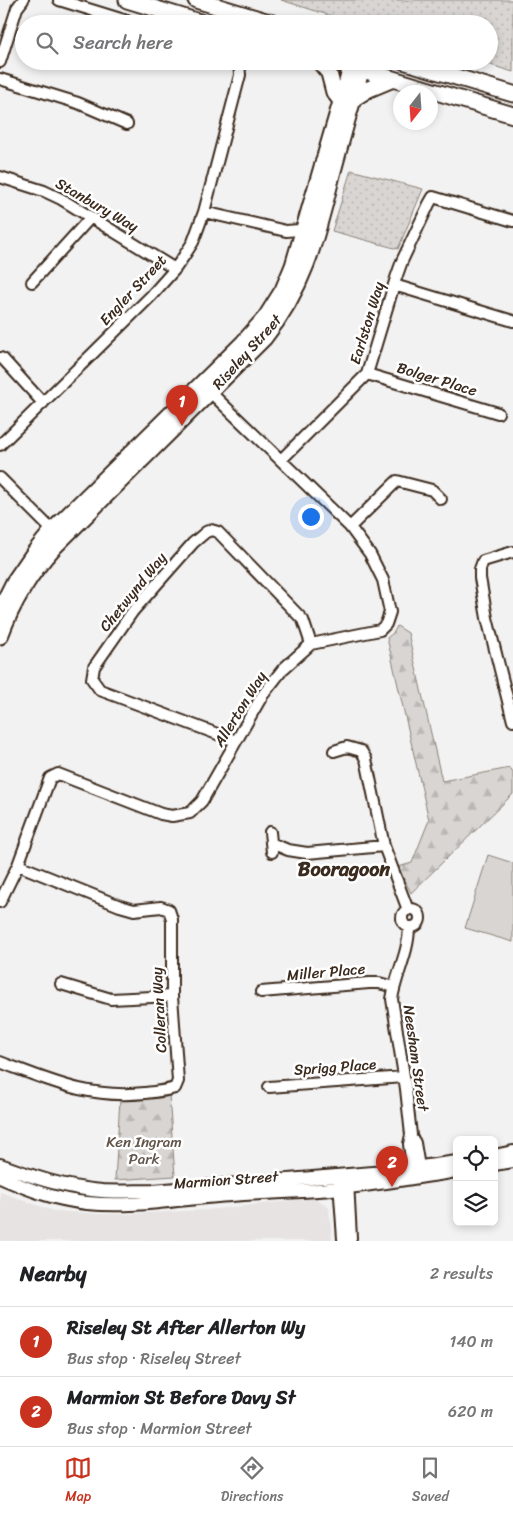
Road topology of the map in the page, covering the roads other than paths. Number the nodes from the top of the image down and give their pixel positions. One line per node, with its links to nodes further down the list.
1 (23, 0): 8 (street)
2 (59, 0): 5 (street)
3 (127, 0): 6 (highway)
4 (196, 0): 7 (highway)
5 (108, 15)
6 (176, 15)
7 (246, 15)
8 (0, 62)
9 (240, 70): 21 (street, Engler Street)
10 (326, 70): 17 (highway)
11 (356, 70): 17 (highway, Riseley Street)
12 (370, 70): 15 (highway)
13 (433, 70): 16 (highway)
14 (0, 79): 19 (street)
15 (393, 79): 17 (highway); 18 (highway)
16 (513, 94)
17 (347, 100): 24 (highway, Riseley Street); 33 (highway, Riseley Street)
18 (513, 115)
19 (127, 124)
20 (0, 177): 22 (street, Stanbury Way)
21 (204, 212): 25 (street); 27 (street, Engler Street)
22 (91, 217): 27 (street, Stanbury Way); 28 (street)
23 (513, 221): 29 (street, Earlston Way)
24 (306, 224): 25 (street); 26 (highway, Riseley Street)
25 (275, 229): 26 (street)
26 (298, 252): 33 (highway, Riseley Street)
27 (175, 269): 34 (street, Engler Street)
28 (32, 282)
29 (394, 285): 30 (street); 32 (street, Earlston Way)
30 (513, 320)
31 (0, 358): 34 (street)
32 (368, 374): 35 (street, Bolger Place); 37 (street, Earlston Way)
33 (206, 388): 37 (street); 41 (highway, Riseley Street)
34 (43, 403): 36 (street, Engler Street)
35 (498, 413)
36 (0, 445)
37 (281, 460): 40 (street)
38 (0, 478): 41 (street)
39 (440, 498): 40 (street)
40 (350, 527): 45 (street)
41 (57, 536): 43 (highway, Riseley Street); 44 (highway, Riseley Street)
42 (513, 552): 46 (street)
43 (0, 610)
44 (0, 636)
45 (310, 644): 47 (street, Allerton Way); 47 (street, Chetwynd Way)
46 (513, 721)
47 (236, 741): 51 (street, Allerton Way)
48 (334, 751): 50 (street, Neesham Street)
49 (271, 842): 50 (street)
50 (384, 846): 54 (street, Neesham Street)
51 (18, 865): 52 (street, Allerton Way); 56 (street, Colleran Way)
52 (0, 902)
53 (61, 984): 56 (street)
54 (394, 987): 55 (street, Miller Place); 58 (street, Neesham Street)
55 (261, 992)
56 (172, 996): 57 (street, Colleran Way)
57 (0, 1062)
58 (404, 1076): 59 (street, Sprigg Place); 67 (street, Neesham Street)
59 (268, 1087)
60 (513, 1152): 61 (main road)
61 (498, 1155)
62 (513, 1161): 64 (main road)
63 (453, 1163): 67 (main road, Marmion Street)
64 (498, 1163)
65 (0, 1165): 69 (main road, Marmion Street)
66 (453, 1171): 67 (main road, Marmion Street)
67 (416, 1173): 69 (main road, Marmion Street)
68 (0, 1177): 69 (main road, Marmion Street)
69 (343, 1182): 70 (street); 71 (street)
70 (345, 1241)
71 (349, 1241)

